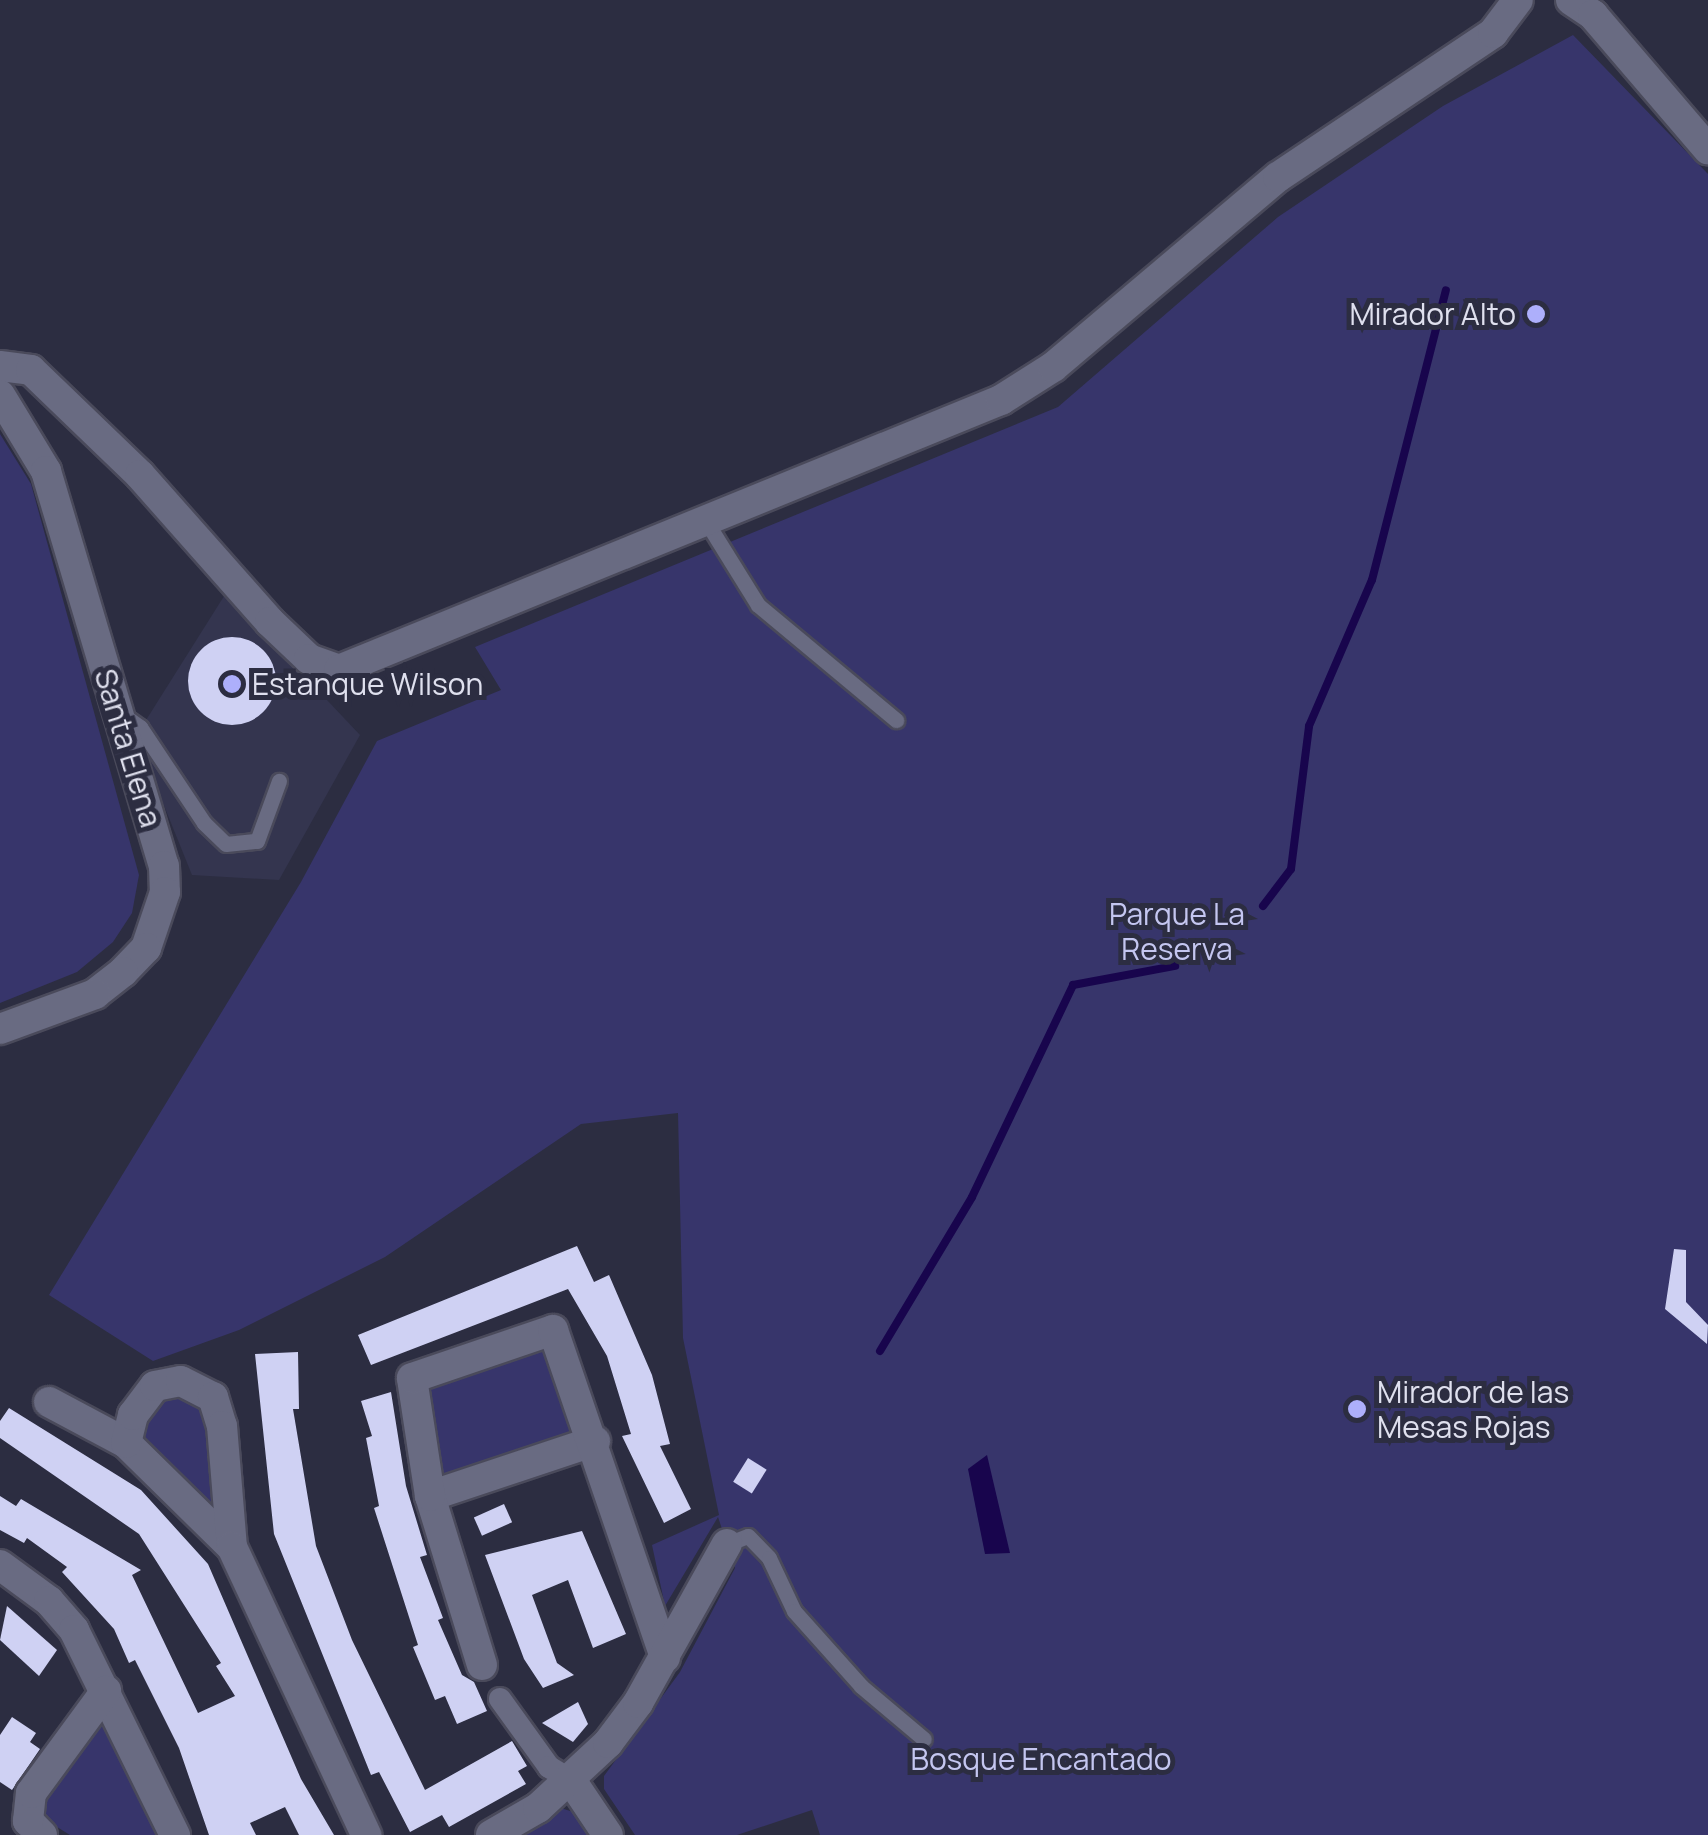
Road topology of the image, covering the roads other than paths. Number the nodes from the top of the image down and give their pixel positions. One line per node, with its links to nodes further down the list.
1 (1518, 0): 6 (street)
2 (1571, 0): 3 (street)
3 (1708, 150)
4 (0, 366): 6 (street)
5 (0, 396): 7 (street, Santa Elena)
6 (704, 518): 8 (lane)
7 (116, 709): 9 (lane); 10 (street, Santa Elena)
8 (896, 720)
9 (279, 782)
10 (0, 1029)
11 (49, 1402): 13 (street)
12 (595, 1442): 14 (street); 14 (street); 18 (street)
13 (126, 1443): 16 (street); 16 (street)
14 (430, 1496): 19 (street)
15 (727, 1544): 18 (street); 22 (lane)
16 (232, 1547): 26 (street)
17 (0, 1565): 20 (street)
18 (665, 1657): 23 (street)
19 (482, 1665)
20 (106, 1692): 24 (street); 25 (street)
21 (500, 1699): 23 (street)
22 (924, 1738)
23 (571, 1780): 27 (street); 28 (street)
24 (42, 1835)
25 (175, 1835)
26 (366, 1835)
27 (491, 1835)
28 (608, 1835)

